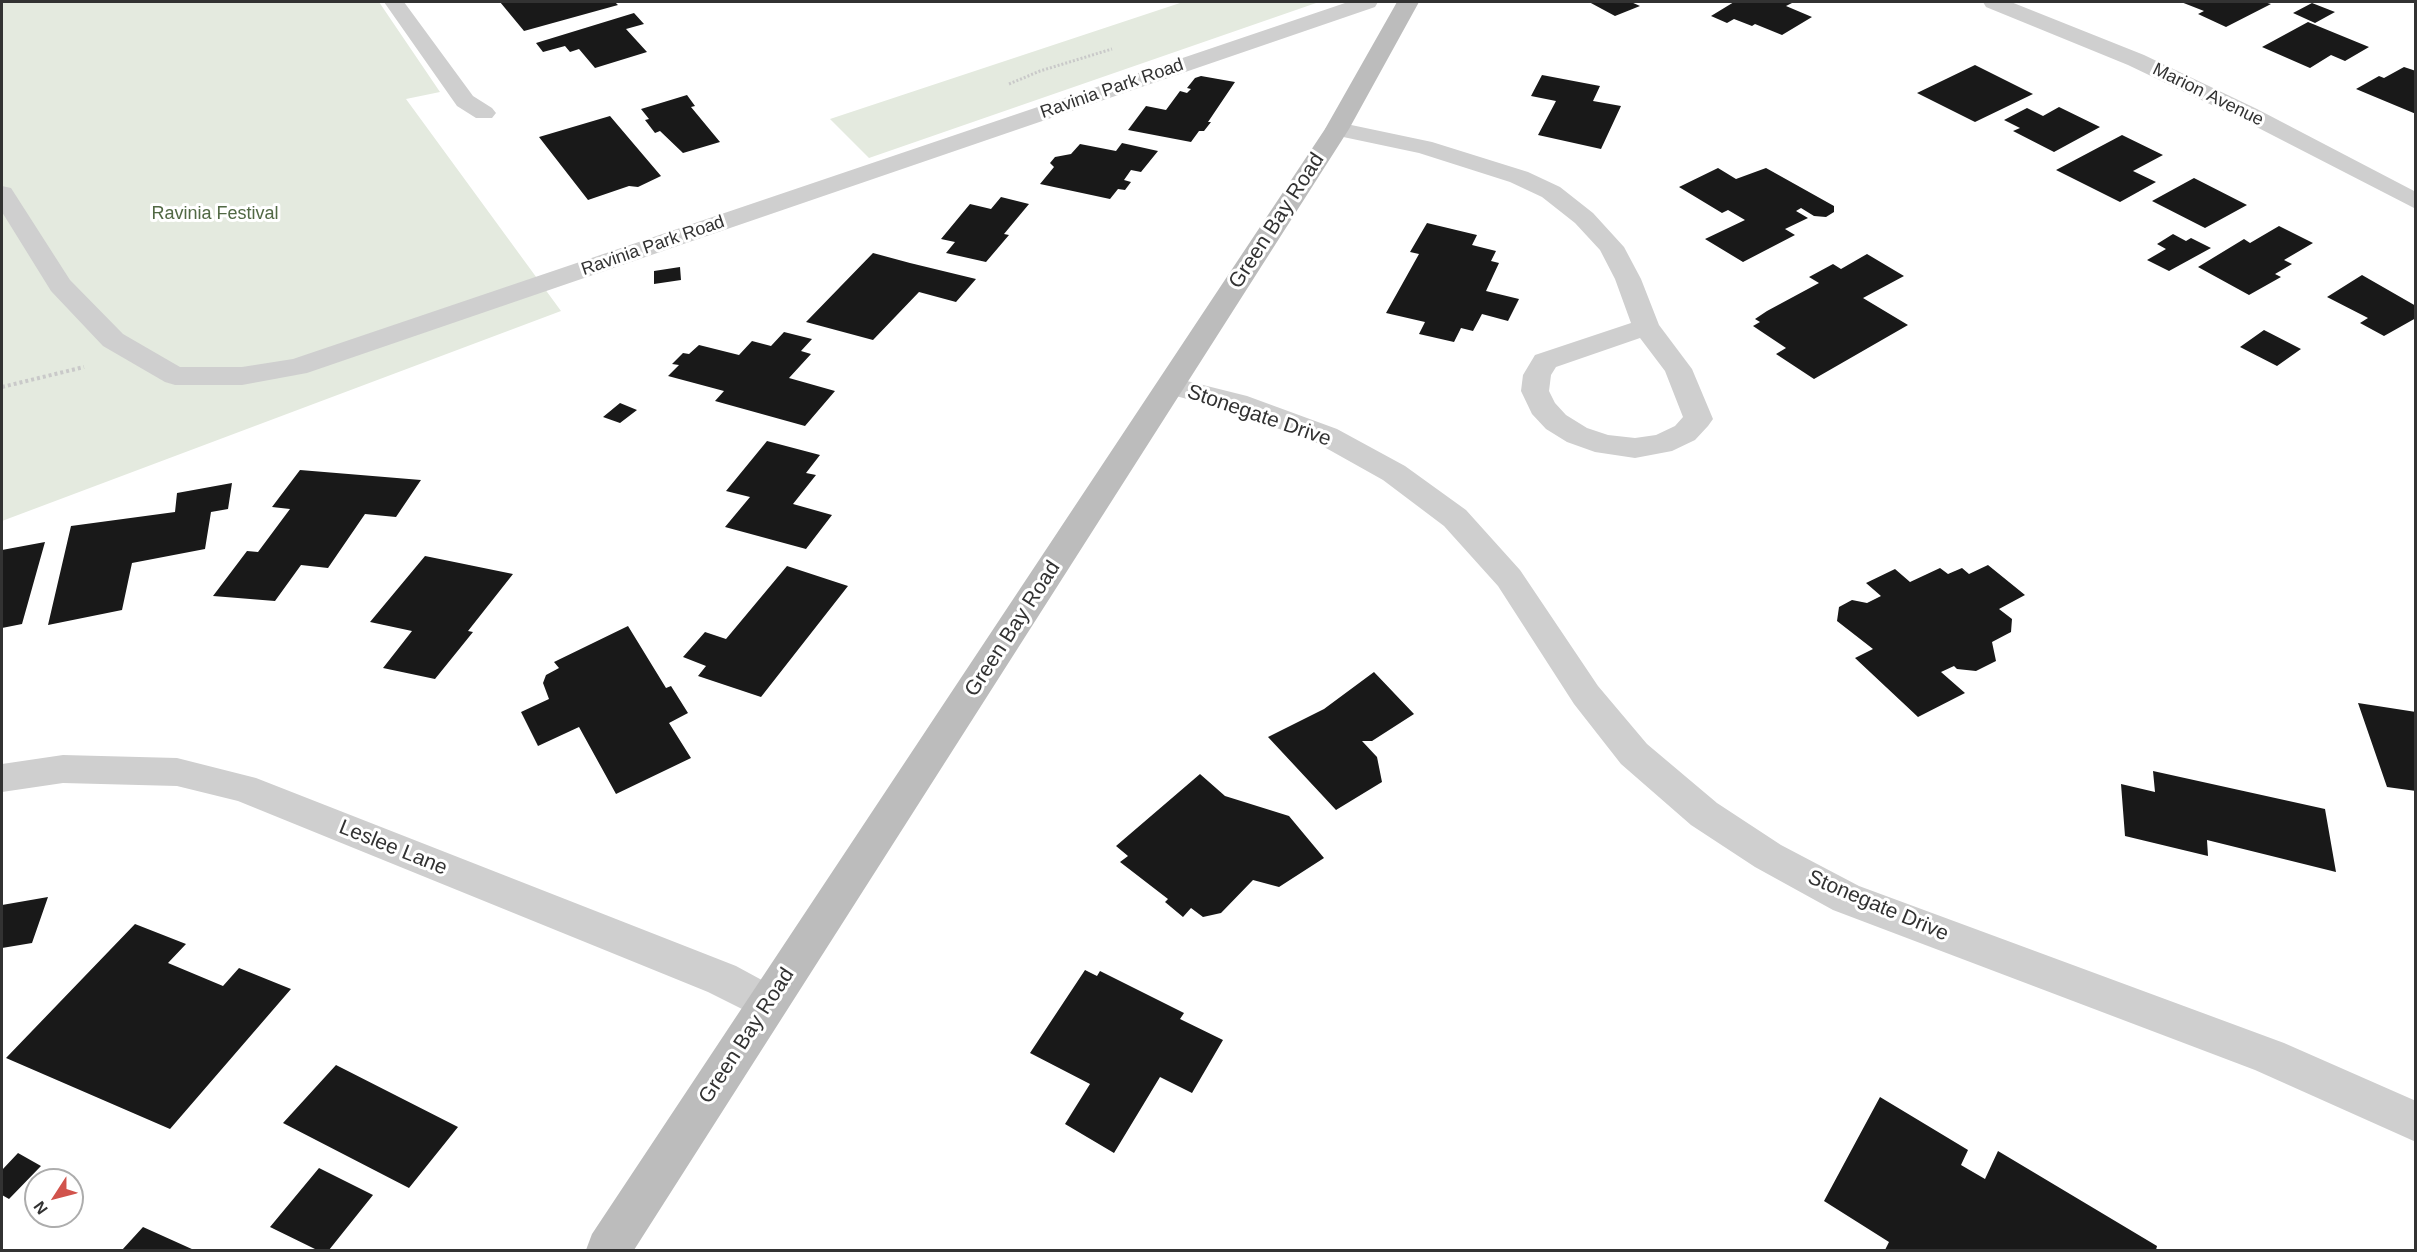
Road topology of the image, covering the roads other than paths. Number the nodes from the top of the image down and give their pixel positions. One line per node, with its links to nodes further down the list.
1 (394, 2): 5 (street)
2 (1367, 2): 7 (street, Ravinia Park Road)
3 (1408, 2): 6 (main road, Green Bay Road)
4 (1994, 2): 8 (street, Marion Avenue)
5 (484, 113)
6 (1337, 129): 9 (street); 10 (main road, Green Bay Road)
7 (2, 193)
8 (2415, 202)
9 (1646, 327): 9 (street)
10 (1171, 386): 12 (main road, Green Bay Road); 13 (street, Stonegate Drive)
11 (2, 778): 12 (street, Leslee Lane)
12 (768, 1004): 14 (main road, Green Bay Road)
13 (2415, 1122)
14 (608, 1251)

